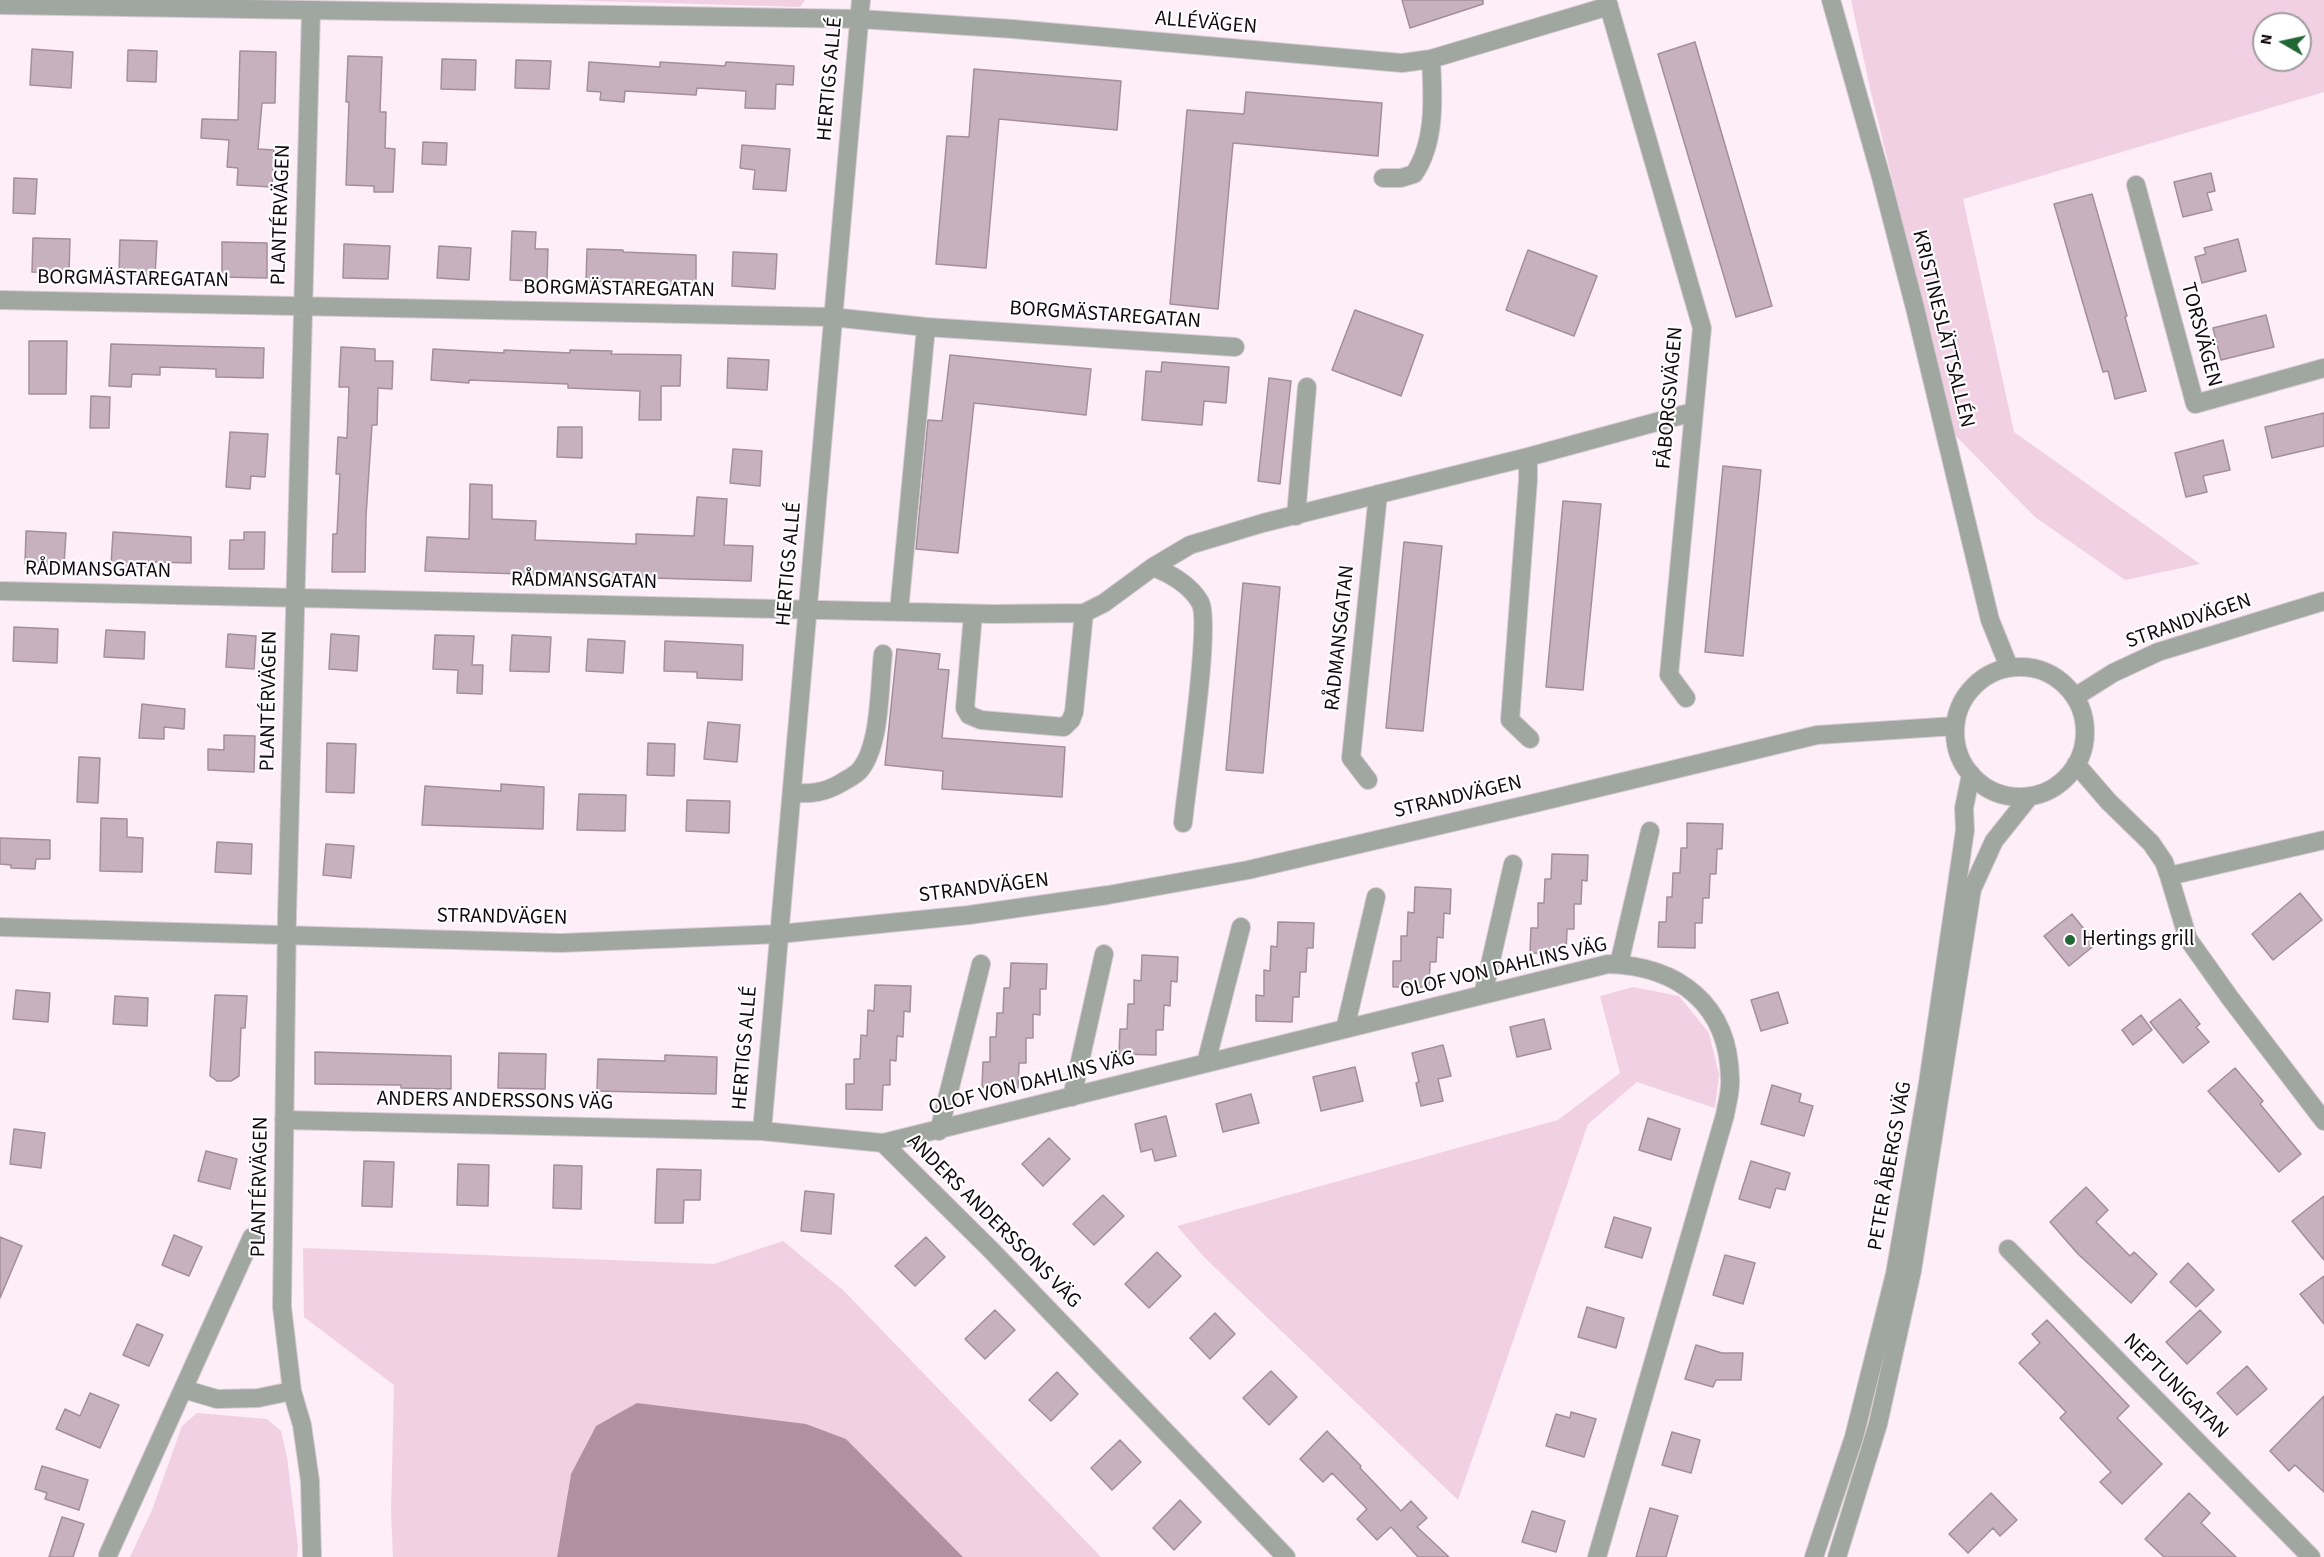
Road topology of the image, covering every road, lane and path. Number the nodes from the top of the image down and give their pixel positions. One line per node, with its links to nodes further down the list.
1 (861, 0): 6 (street, HERTIGS ALLÉ)
2 (1831, 0): 30 (street, KRISTINESLÄTTSALLÉN)
3 (1608, 3): 7 (street, ALLÉVÄGEN); 17 (street, FÅBORGSVÄGEN)
4 (0, 5): 5 (street, ALLÉVÄGEN)
5 (311, 12): 6 (street, ALLÉVÄGEN); 11 (street, PLANTÉRVÄGEN)
6 (860, 20): 7 (street, ALLÉVÄGEN); 12 (street, HERTIGS ALLÉ)
7 (1431, 59): 8 (street)
8 (1383, 178)
9 (2136, 185): 15 (street, TORSVÄGEN)
10 (0, 300): 11 (street, BORGMÄSTAREGATAN)
11 (302, 306): 12 (street, BORGMÄSTAREGATAN); 23 (street, PLANTÉRVÄGEN)
12 (832, 317): 13 (street, BORGMÄSTAREGATAN); 25 (street, HERTIGS ALLÉ)
13 (927, 327): 14 (street, BORGMÄSTAREGATAN); 26 (street)
14 (1235, 347)
15 (2324, 368)
16 (1306, 387): 20 (street)
17 (1693, 412): 18 (street, RÅDMANSGATAN); 32 (street, FÅBORGSVÄGEN)
18 (1528, 458): 19 (street, RÅDMANSGATAN); 34 (street)
19 (1378, 494): 20 (street, RÅDMANSGATAN); 37 (street, RÅDMANSGATAN)
20 (1296, 516): 21 (street, RÅDMANSGATAN)
21 (1153, 567): 27 (street, RÅDMANSGATAN); 40 (street)
22 (0, 591): 23 (street, RÅDMANSGATAN)
23 (295, 598): 25 (street, RÅDMANSGATAN); 49 (street, PLANTÉRVÄGEN)
24 (2324, 602): 31 (street, STRANDVÄGEN)
25 (809, 610): 26 (street, RÅDMANSGATAN); 38 (street, HERTIGS ALLÉ)
26 (899, 611): 28 (street, RÅDMANSGATAN)
27 (1084, 613): 28 (street, RÅDMANSGATAN); 28 (street)
28 (973, 614)
29 (883, 654): 38 (street)
30 (2009, 667): 31 (street); 33 (street)
31 (2075, 697): 35 (street)
32 (1686, 698)
33 (1955, 726): 36 (street); 48 (street, STRANDVÄGEN)
34 (1530, 740)
35 (2076, 764): 39 (street); 44 (street)
36 (1971, 774): 39 (street); 70 (street, PETER ÅBERGS VÄG)
37 (1368, 780)
38 (792, 793): 48 (street, HERTIGS ALLÉ)
39 (2030, 796): 71 (street, PETER ÅBERGS VÄG)
40 (1183, 823)
41 (1650, 831): 52 (street)
42 (2324, 840): 44 (street)
43 (1513, 864): 53 (street)
44 (2169, 876): 58 (street)
45 (1376, 897): 54 (street)
46 (0, 927): 49 (street, STRANDVÄGEN)
47 (1241, 927): 55 (street)
48 (779, 934): 49 (street, STRANDVÄGEN); 59 (street, HERTIGS ALLÉ)
49 (287, 935): 57 (street, PLANTÉRVÄGEN)
50 (1104, 954): 56 (street)
51 (981, 964): 60 (street, ANDERS ANDERSSONS VÄG)
52 (1619, 964): 53 (street, OLOF VON DAHLINS VÄG); 69 (street, OLOF VON DAHLINS VÄG)
53 (1483, 995): 54 (street, OLOF VON DAHLINS VÄG)
54 (1345, 1029): 55 (street, OLOF VON DAHLINS VÄG)
55 (1206, 1064): 56 (street, OLOF VON DAHLINS VÄG)
56 (1072, 1097): 60 (street, OLOF VON DAHLINS VÄG)
57 (284, 1120): 59 (street, ANDERS ANDERSSONS VÄG); 65 (street, PLANTÉRVÄGEN)
58 (2324, 1121)
59 (762, 1131): 61 (street, ANDERS ANDERSSONS VÄG)
60 (939, 1131): 61 (street, OLOF VON DAHLINS VÄG)
61 (883, 1143): 68 (street, ANDERS ANDERSSONS VÄG)
62 (252, 1237): 64 (street, PLANTÉRVÄGEN)
63 (2008, 1249): 72 (street, NEPTUNIGATAN)
64 (183, 1389): 65 (street); 66 (street, PLANTÉRVÄGEN)
65 (292, 1391): 67 (street, PLANTÉRVÄGEN)
66 (108, 1556)
67 (312, 1557)
68 (1286, 1557)
69 (1597, 1557)
70 (1814, 1557)
71 (1837, 1557)
72 (2311, 1557)

